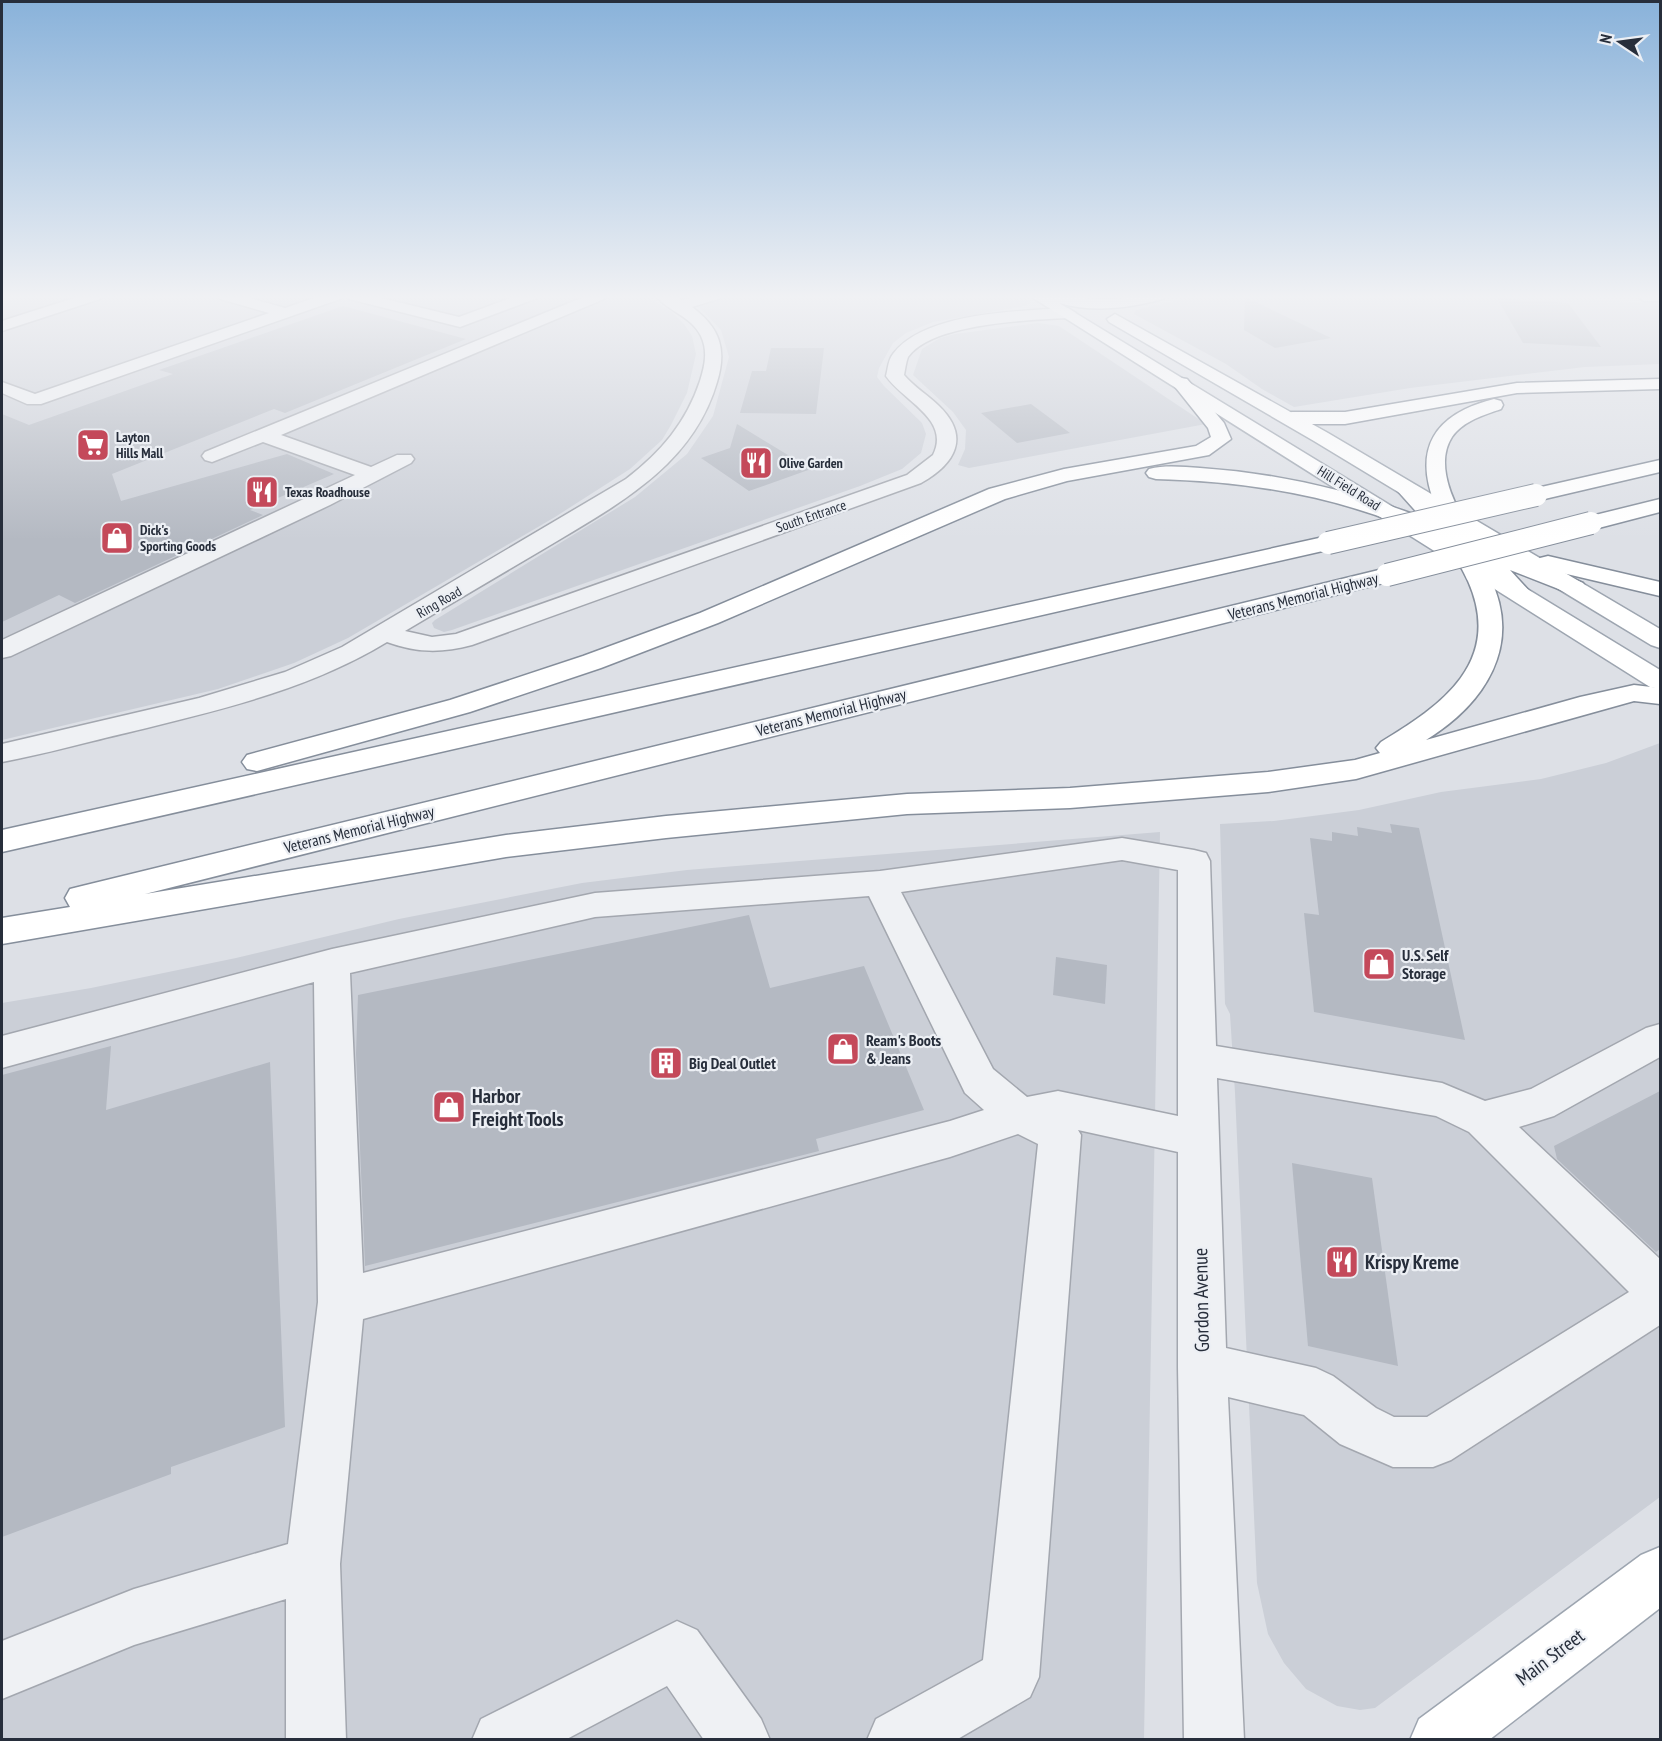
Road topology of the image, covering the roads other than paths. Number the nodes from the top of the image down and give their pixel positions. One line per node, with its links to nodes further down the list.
1 (101, 377): 10 (street)
2 (403, 377): 12 (street)
3 (708, 377): 25 (street, Ring Road)
4 (896, 377): 27 (street, South Entrance)
5 (1170, 377): 7 (main road, Hill Field Road)
6 (1221, 377): 11 (main road, Hill Field Road)
7 (1181, 384): 17 (main road); 18 (main road, Hill Field Road)
8 (1660, 384): 9 (main road)
9 (1578, 386): 11 (main road); 21 (main road)
10 (2, 387)
11 (1292, 418): 21 (main road, Hill Field Road)
12 (263, 435): 13 (street); 16 (street)
13 (212, 456)
14 (404, 459): 16 (street)
15 (1660, 466): 35 (main road, bridge)
16 (372, 474): 28 (street)
17 (1064, 476): 20 (main road); 34 (main road)
18 (1362, 496): 20 (main road, Hill Field Road); 21 (main road)
19 (1660, 506): 37 (main road, Veterans Memorial Highway, bridge)
20 (1391, 514): 21 (main road, Hill Field Road)
21 (1460, 539): 22 (main road); 23 (main road); 30 (main road, Hill Field Road); 33 (main road)
22 (1511, 552): 23 (main road); 24 (main road)
23 (1574, 588): 26 (main road)
24 (1660, 589)
25 (386, 633): 27 (street, South Entrance); 29 (street, Ring Road)
26 (1660, 640)
27 (433, 645): 29 (street)
28 (2, 650)
29 (295, 678): 32 (street, Ring Road)
30 (1660, 681)
31 (1660, 696): 33 (main road)
32 (2, 753)
33 (1356, 769): 38 (main road)
34 (2, 831)
35 (2, 841)
36 (880, 883): 39 (street); 42 (street, Gordon Avenue); 43 (street)
37 (2, 917)
38 (2, 931)
39 (332, 963): 41 (street); 48 (street)
40 (1660, 1039): 44 (street)
41 (2, 1052)
42 (1198, 1059): 44 (street); 45 (street, Gordon Avenue)
43 (1020, 1116): 45 (street); 48 (street); 56 (street)
44 (1483, 1119): 46 (street)
45 (1198, 1138): 49 (street, Gordon Avenue)
46 (1660, 1290)
47 (1660, 1299): 49 (street)
48 (341, 1302): 50 (street)
49 (1202, 1367): 57 (street, Gordon Avenue)
50 (313, 1563): 52 (street); 53 (street)
51 (1660, 1574): 58 (main road, Main Street)
52 (2, 1670)
53 (316, 1740)
54 (502, 1740): 55 (street)
55 (740, 1740)
56 (897, 1740)
57 (1214, 1740)
58 (1440, 1740)

